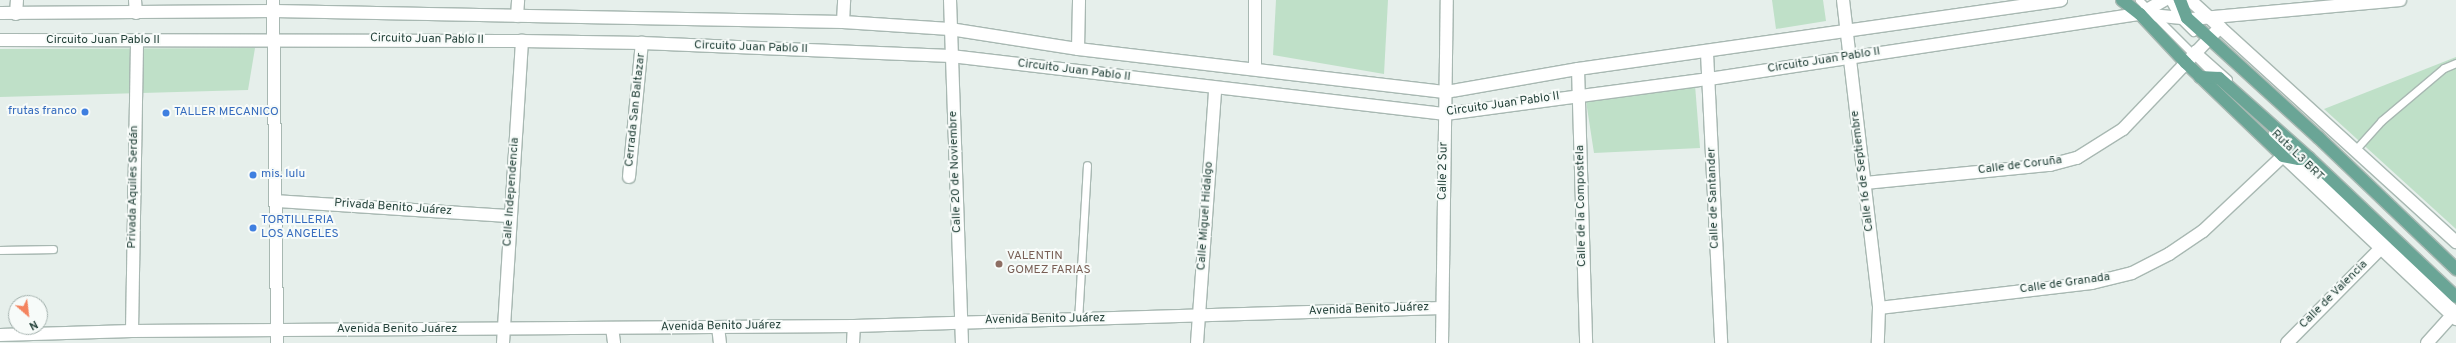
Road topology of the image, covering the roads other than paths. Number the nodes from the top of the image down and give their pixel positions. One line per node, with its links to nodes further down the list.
1 (16, 0): 22 (main road)
2 (135, 0): 23 (main road)
3 (518, 0): 24 (main road)
4 (844, 0): 26 (main road)
5 (950, 0): 27 (main road, Calle 20 de Noviembre)
6 (1079, 0): 35 (main road)
7 (1255, 0): 40 (main road)
8 (1447, 0): 46 (main road, Calle 2 Sur)
9 (1843, 0): 28 (main road, Calle 16 de Septiembre)
10 (2061, 0): 17 (main road, Circuito Juan Pablo II)
11 (2122, 0): 20 (main road)
12 (2140, 0): 20 (lane)
13 (2164, 0): 20 (main road, Circuito Juan Pablo II)
14 (2170, 0): 21 (lane)
15 (2190, 0): 25 (main road)
16 (2400, 0): 25 (main road, Circuito Juan Pablo II)
17 (2002, 4): 28 (main road, Circuito Juan Pablo II)
18 (273, 5): 23 (main road, Circuito Juan Pablo II); 24 (main road, Circuito Juan Pablo II); 29 (main road)
19 (0, 13): 22 (main road, Circuito Juan Pablo II)
20 (2149, 13): 21 (main road, Circuito Juan Pablo II); 34 (main road); 34 (lane); 38 (main road, Circuito Juan Pablo II)
21 (2184, 13): 25 (main road, Circuito Juan Pablo II); 34 (main road)
22 (16, 14): 23 (main road, Circuito Juan Pablo II)
23 (136, 14)
24 (517, 16): 26 (main road, Circuito Juan Pablo II)
25 (2208, 17): 34 (main road)
26 (843, 22): 27 (main road, Circuito Juan Pablo II)
27 (950, 29): 35 (main road, Circuito Juan Pablo II); 37 (main road, Calle 20 de Noviembre)
28 (1847, 30): 36 (main road, Circuito Juan Pablo II); 38 (main road, Calle 16 de Septiembre)
29 (274, 39): 31 (main road, Circuito Juan Pablo II); 32 (main road, Circuito Juan Pablo II); 55 (main road)
30 (0, 40): 32 (main road, Circuito Juan Pablo II)
31 (522, 41): 33 (main road, Circuito Juan Pablo II); 57 (main road, Calle Independencia)
32 (137, 42): 79 (main road, Privada Aquiles Serdán)
33 (642, 44): 37 (main road, Circuito Juan Pablo II); 53 (main road, Cerrada San Baltazar)
34 (2203, 45): 42 (main road); 43 (lane); 49 (main road); 54 (main road, Calle de Coruña); 56 (main road); 58 (lane); 63 (lane)
35 (1078, 49): 40 (main road, Circuito Juan Pablo II)
36 (1707, 53): 41 (main road, Circuito Juan Pablo II); 44 (main road, Calle de Santander)
37 (951, 56): 45 (main road, Circuito Juan Pablo II); 73 (main road, Calle 20 de Noviembre)
38 (1849, 57): 44 (main road, Circuito Juan Pablo II); 54 (main road, Calle 16 de Septiembre)
39 (2456, 63): 49 (lane)
40 (1255, 68): 46 (main road, Circuito Juan Pablo II)
41 (1578, 69): 46 (main road, Circuito Juan Pablo II); 47 (main road, Calle de la Compostela)
42 (2200, 77): 43 (main road); 50 (main road)
43 (2216, 77): 51 (main road)
44 (1709, 79): 47 (main road, Circuito Juan Pablo II); 91 (main road, Calle de Santander)
45 (1215, 89): 48 (main road, Circuito Juan Pablo II); 70 (main road, Calle Miguel Hidalgo)
46 (1446, 92): 48 (main road, Calle 2 Sur)
47 (1580, 95): 48 (main road, Circuito Juan Pablo II); 90 (main road, Calle de la Compostela)
48 (1446, 114): 68 (main road, Calle 2 Sur)
49 (2356, 150): 59 (main road)
50 (2283, 156): 51 (main road); 60 (main road); 69 (main road, Calle de Granada)
51 (2304, 158): 58 (main road); 71 (lane, Ruta L3 BRT)
52 (1087, 165): 72 (lane)
53 (629, 177)
54 (1865, 182): 69 (main road, Calle 16 de Septiembre)
55 (276, 201): 57 (main road, Privada Benito Juárez); 77 (main road)
56 (2391, 211): 64 (main road); 65 (lane)
57 (510, 216): 78 (main road, Calle Independencia)
58 (2382, 223): 66 (lane); 67 (main road)
59 (2456, 242)
60 (2381, 248): 71 (main road); 93 (main road, Calle de Valencia)
61 (53, 249): 62 (lane)
62 (0, 250)
63 (2456, 261)
64 (2456, 269)
65 (2456, 275)
66 (2456, 290)
67 (2456, 297)
68 (1442, 308): 70 (main road, Avenida Benito Juárez); 89 (main road, Calle 2 Sur)
69 (1879, 308): 92 (main road, Calle 16 de Septiembre)
70 (1199, 315): 72 (main road, Avenida Benito Juárez); 88 (main road, Calle Miguel Hidalgo)
71 (2455, 315): 94 (main road)
72 (1078, 321): 73 (main road, Avenida Benito Juárez)
73 (962, 322): 74 (main road, Avenida Benito Juárez); 87 (main road, Calle 20 de Noviembre)
74 (854, 326): 75 (main road, Avenida Benito Juárez); 86 (main road)
75 (718, 327): 76 (main road, Avenida Benito Juárez); 85 (main road)
76 (612, 328): 78 (main road, Avenida Benito Juárez); 84 (main road)
77 (276, 330): 78 (main road, Avenida Benito Juárez); 79 (main road, Avenida Benito Juárez); 82 (main road)
78 (504, 330): 83 (main road, Calle Independencia)
79 (132, 331): 81 (main road, Avenida Benito Juárez)
80 (0, 335): 81 (main road, Avenida Benito Juárez)
81 (91, 337)
82 (277, 343)
83 (503, 343)
84 (614, 343)
85 (720, 343)
86 (853, 343)
87 (962, 343)
88 (1197, 343)
89 (1442, 343)
90 (1586, 343)
91 (1720, 343)
92 (1878, 343)
93 (2287, 343)
94 (2427, 343)

